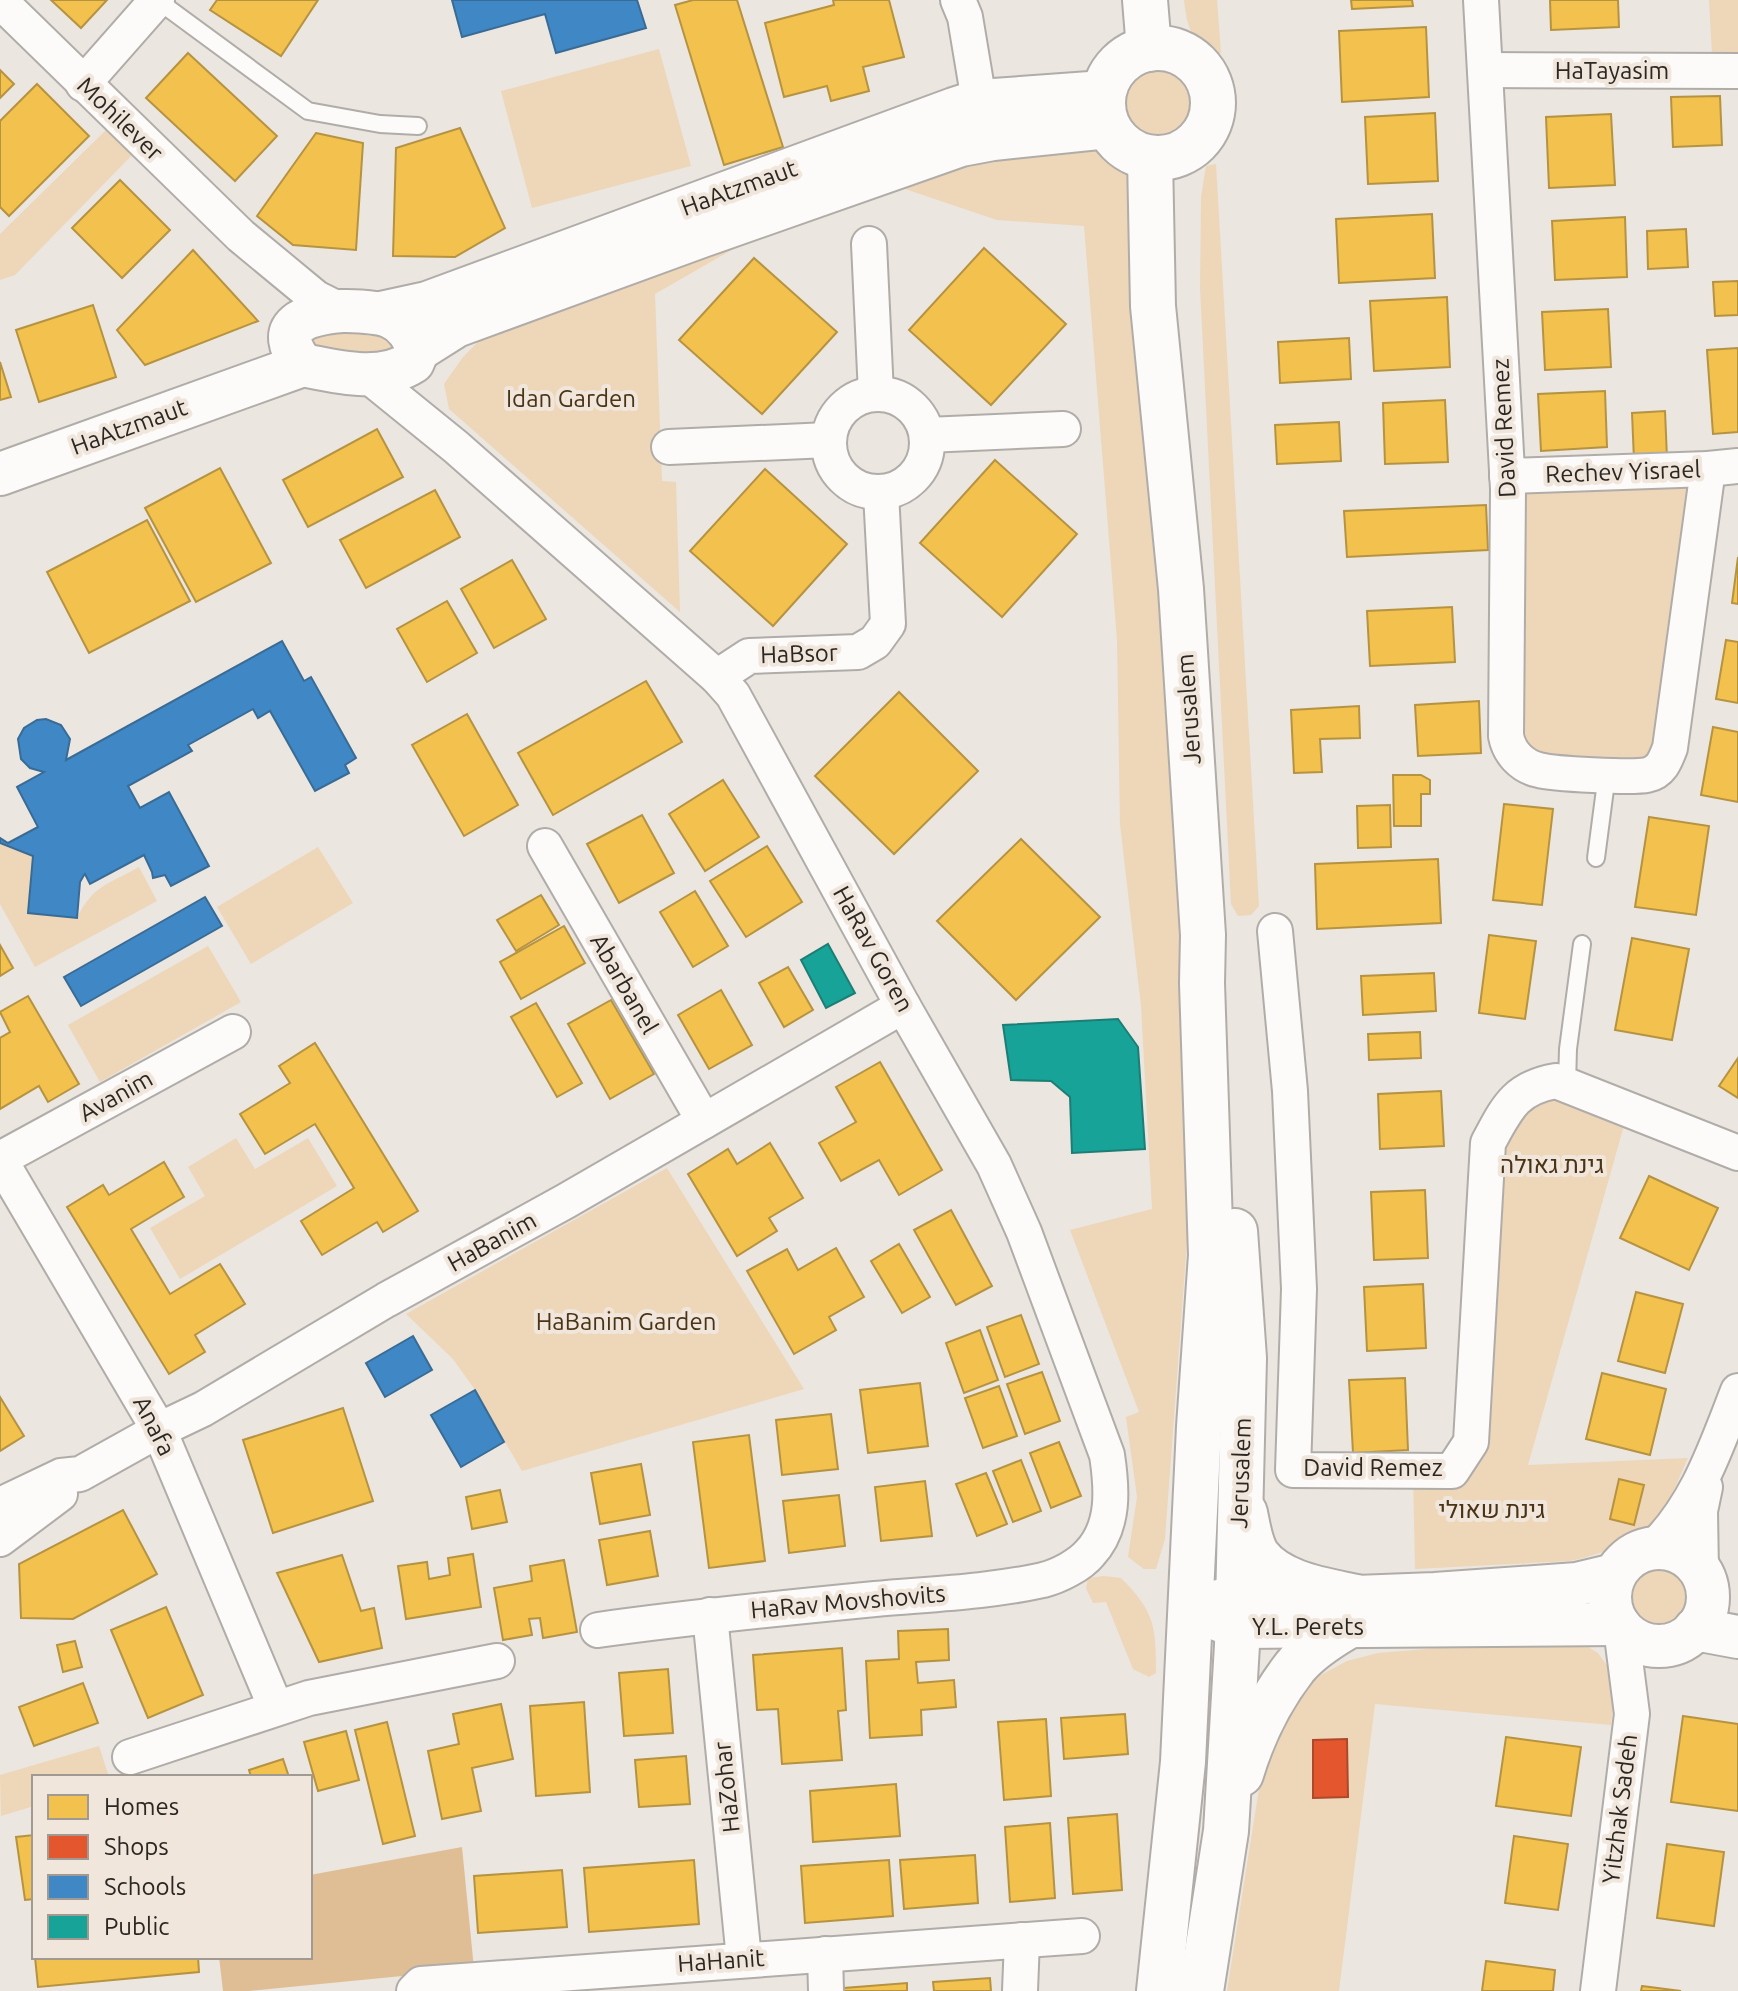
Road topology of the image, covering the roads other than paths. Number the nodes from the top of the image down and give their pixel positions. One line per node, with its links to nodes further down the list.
1 (157, 0): 10 (street); 13 (lane)
2 (958, 0): 11 (street)
3 (1145, 0): 7 (main road)
4 (1165, 0): 7 (main road)
5 (1481, 0): 8 (street, David Remez)
6 (0, 1): 10 (street, Mohilever)
7 (1158, 49): 12 (main road); 14 (main road)
8 (1485, 70): 9 (street, HaTayasim); 30 (street, David Remez)
9 (1738, 71)
10 (83, 84): 15 (street, Mohilever)
11 (979, 101): 12 (street, HaAtzmaut); 17 (street, HaAtzmaut)
12 (1106, 110): 14 (main road); 19 (street, HaAtzmaut)
13 (418, 126)
14 (1167, 156): 38 (main road, Jerusalem)
15 (241, 236): 17 (street, Mohilever); 18 (street, Mohilever)
16 (869, 244): 21 (street)
17 (362, 312): 18 (street, HaAtzmaut); 19 (street)
18 (295, 343): 20 (street, HaAtzmaut); 25 (street, HaAtzmaut); 29 (street, HaAtzmaut)
19 (415, 356): 20 (street, HaAtzmaut); 26 (street, HaRav Goren)
20 (366, 374): 26 (street, HaRav Goren)
21 (876, 394): 23 (street); 24 (street)
22 (1063, 429): 23 (street)
23 (927, 435): 31 (street)
24 (828, 440): 27 (street); 31 (street)
25 (0, 447)
26 (456, 447): 32 (street, HaRav Goren)
27 (669, 447)
28 (1723, 468): 30 (street, Rechev Yisrael); 33 (street, David Remez)
29 (0, 474)
30 (1507, 476): 33 (street, David Remez)
31 (881, 493): 32 (street, HaBsor)
32 (717, 677): 39 (street, HaRav Goren)
33 (1607, 774): 35 (lane)
34 (545, 846): 42 (street, Abarbanel)
35 (1596, 858)
36 (1275, 931): 41 (street, David Remez)
37 (1582, 944): 41 (lane)
38 (1204, 955): 49 (main road, Jerusalem); 56 (main road, Jerusalem)
39 (903, 1006): 42 (street, HaBanim); 53 (street, HaRav Goren)
40 (233, 1032): 44 (street, Avanim)
41 (1567, 1084): 43 (street, David Remez)
42 (704, 1121): 46 (street, HaBanim)
43 (1738, 1153)
44 (0, 1160): 46 (street, Anafa)
45 (1738, 1391): 47 (street)
46 (159, 1430): 48 (street, HaBanim); 66 (street, Anafa)
47 (1711, 1459): 52 (street); 55 (street)
48 (80, 1474): 50 (street, HaBanim); 51 (street, HaBanim)
49 (1241, 1490): 57 (main road, Jerusalem); 59 (main road)
50 (0, 1505)
51 (0, 1539)
52 (1652, 1549): 54 (street); 55 (street)
53 (1091, 1553): 60 (street, HaRav Movshovits)
54 (1615, 1575): 59 (street, Y.L. Perets); 61 (street)
55 (1702, 1576): 58 (street); 62 (street)
56 (1190, 1609): 57 (street, Y.L. Perets); 76 (main road, Jerusalem)
57 (1238, 1611): 59 (street, Y.L. Perets); 68 (main road, Jerusalem)
58 (1738, 1611)
59 (1350, 1612): 61 (street, Y.L. Perets); 68 (main road)
60 (710, 1615): 63 (street, HaRav Movshovits); 72 (street, HaZohar)
61 (1619, 1626): 62 (street); 78 (street, Yitzhak Sadeh)
62 (1695, 1629): 64 (street)
63 (598, 1630)
64 (1738, 1637)
65 (497, 1661): 66 (street)
66 (276, 1708): 67 (street)
67 (130, 1757)
68 (1226, 1831): 77 (main road, Jerusalem)
69 (1082, 1936): 70 (street, HaHanit)
70 (1022, 1940): 71 (street, HaHanit); 75 (street)
71 (825, 1954): 72 (street, HaHanit); 74 (street)
72 (744, 1959): 73 (street, HaHanit)
73 (417, 1988)
74 (826, 1991)
75 (1020, 1991)
76 (1159, 1991)
77 (1201, 1991)
78 (1598, 1991)

